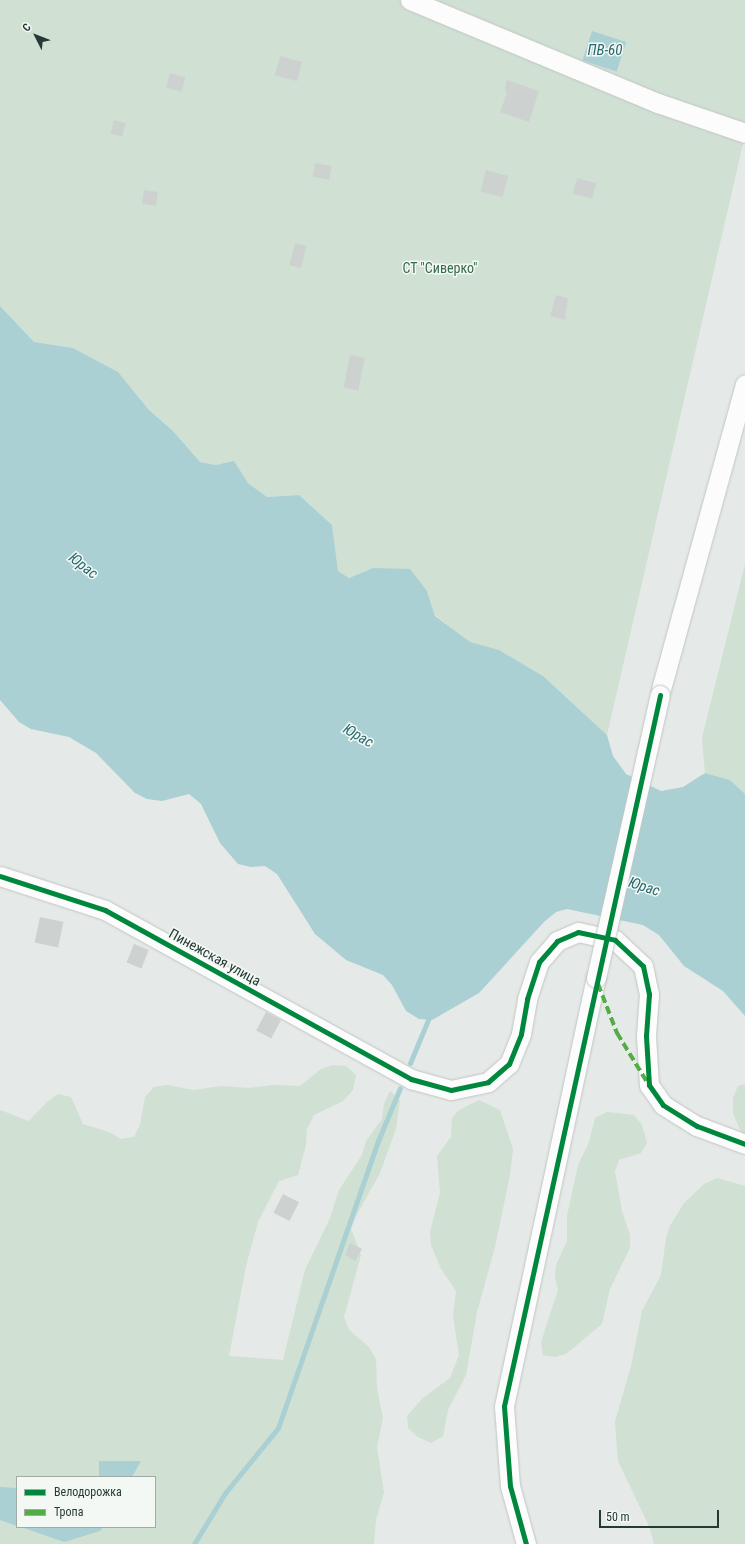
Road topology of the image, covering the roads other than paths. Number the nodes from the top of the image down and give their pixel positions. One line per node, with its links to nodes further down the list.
1 (410, 0): 2 (street)
2 (745, 133)
3 (745, 384): 6 (street, bridge)
4 (0, 876): 5 (street, Пинежская улица)
5 (745, 1144)
6 (526, 1544)

